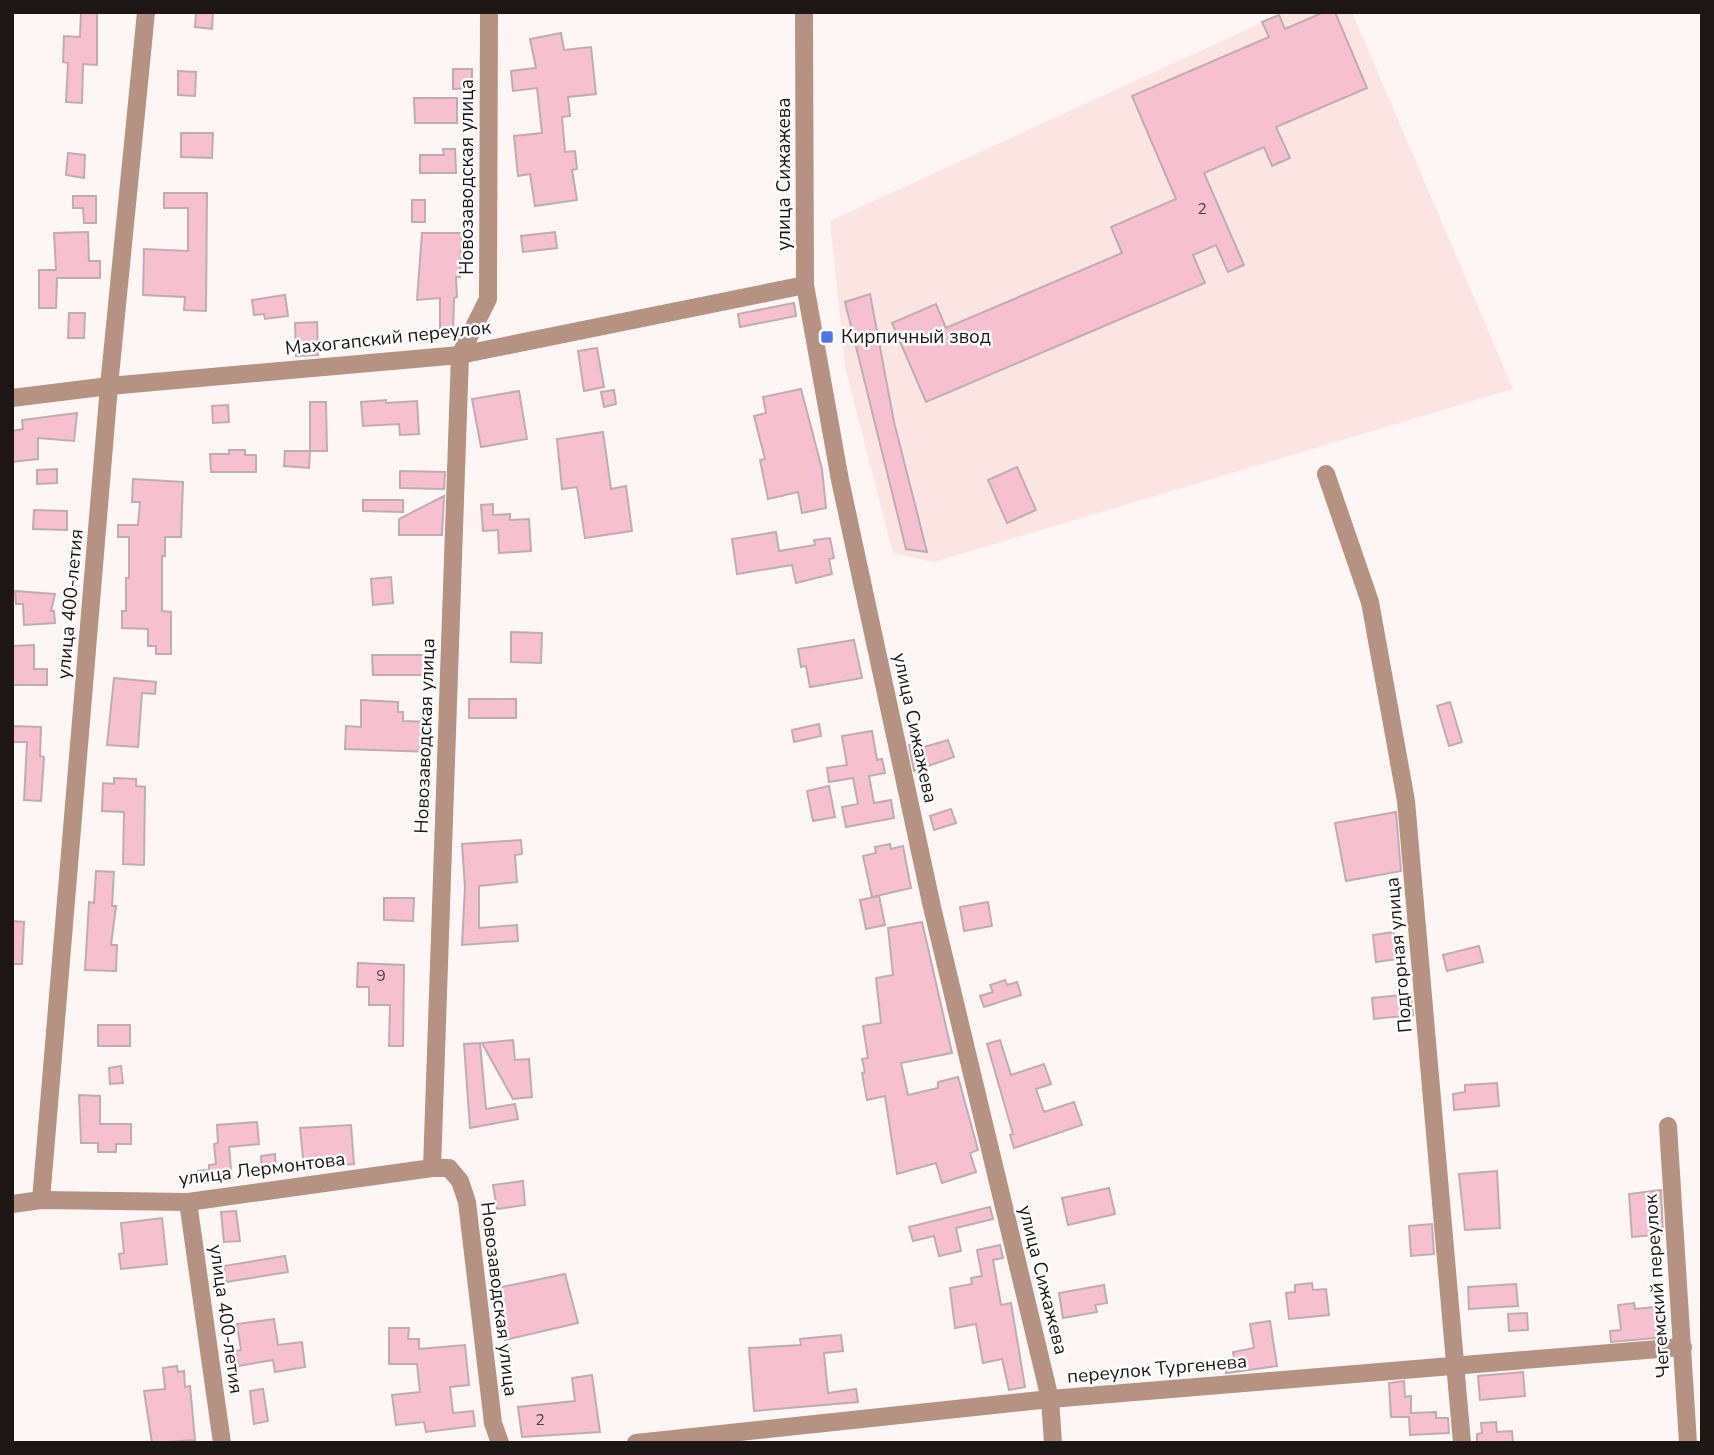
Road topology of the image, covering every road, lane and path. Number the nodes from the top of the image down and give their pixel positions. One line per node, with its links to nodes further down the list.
1 (146, 12): 6 (street, улица 400-летия)
2 (489, 12): 5 (street, Новозаводская улица)
3 (804, 12): 4 (street, улица Сижажева)
4 (806, 285): 5 (street, Махогапский переулок); 16 (street, улица Сижажева)
5 (460, 355): 6 (street, Махогапский переулок); 10 (street, Новозаводская улица)
6 (109, 386): 7 (street, Махогапский переулок); 11 (street, улица 400-летия)
7 (12, 398)
8 (1326, 474): 15 (street, Подгорная улица)
9 (1668, 1126): 14 (street, Чегемский переулок)
10 (432, 1168): 12 (street, улица Лермонтова); 18 (street, Новозаводская улица)
11 (41, 1200): 12 (street, улица Лермонтова); 13 (street, улица Лермонтова)
12 (188, 1202): 17 (street, улица 400-летия)
13 (12, 1204)
14 (1683, 1347): 15 (street, переулок Тургенева); 22 (street, Чегемский переулок)
15 (1456, 1366): 16 (street, переулок Тургенева); 21 (street, Подгорная улица)
16 (1050, 1399): 19 (street, переулок Тургенева); 20 (street, улица Сижажева)
17 (222, 1443)
18 (500, 1443)
19 (636, 1443)
20 (1053, 1443)
21 (1462, 1443)
22 (1688, 1443)

